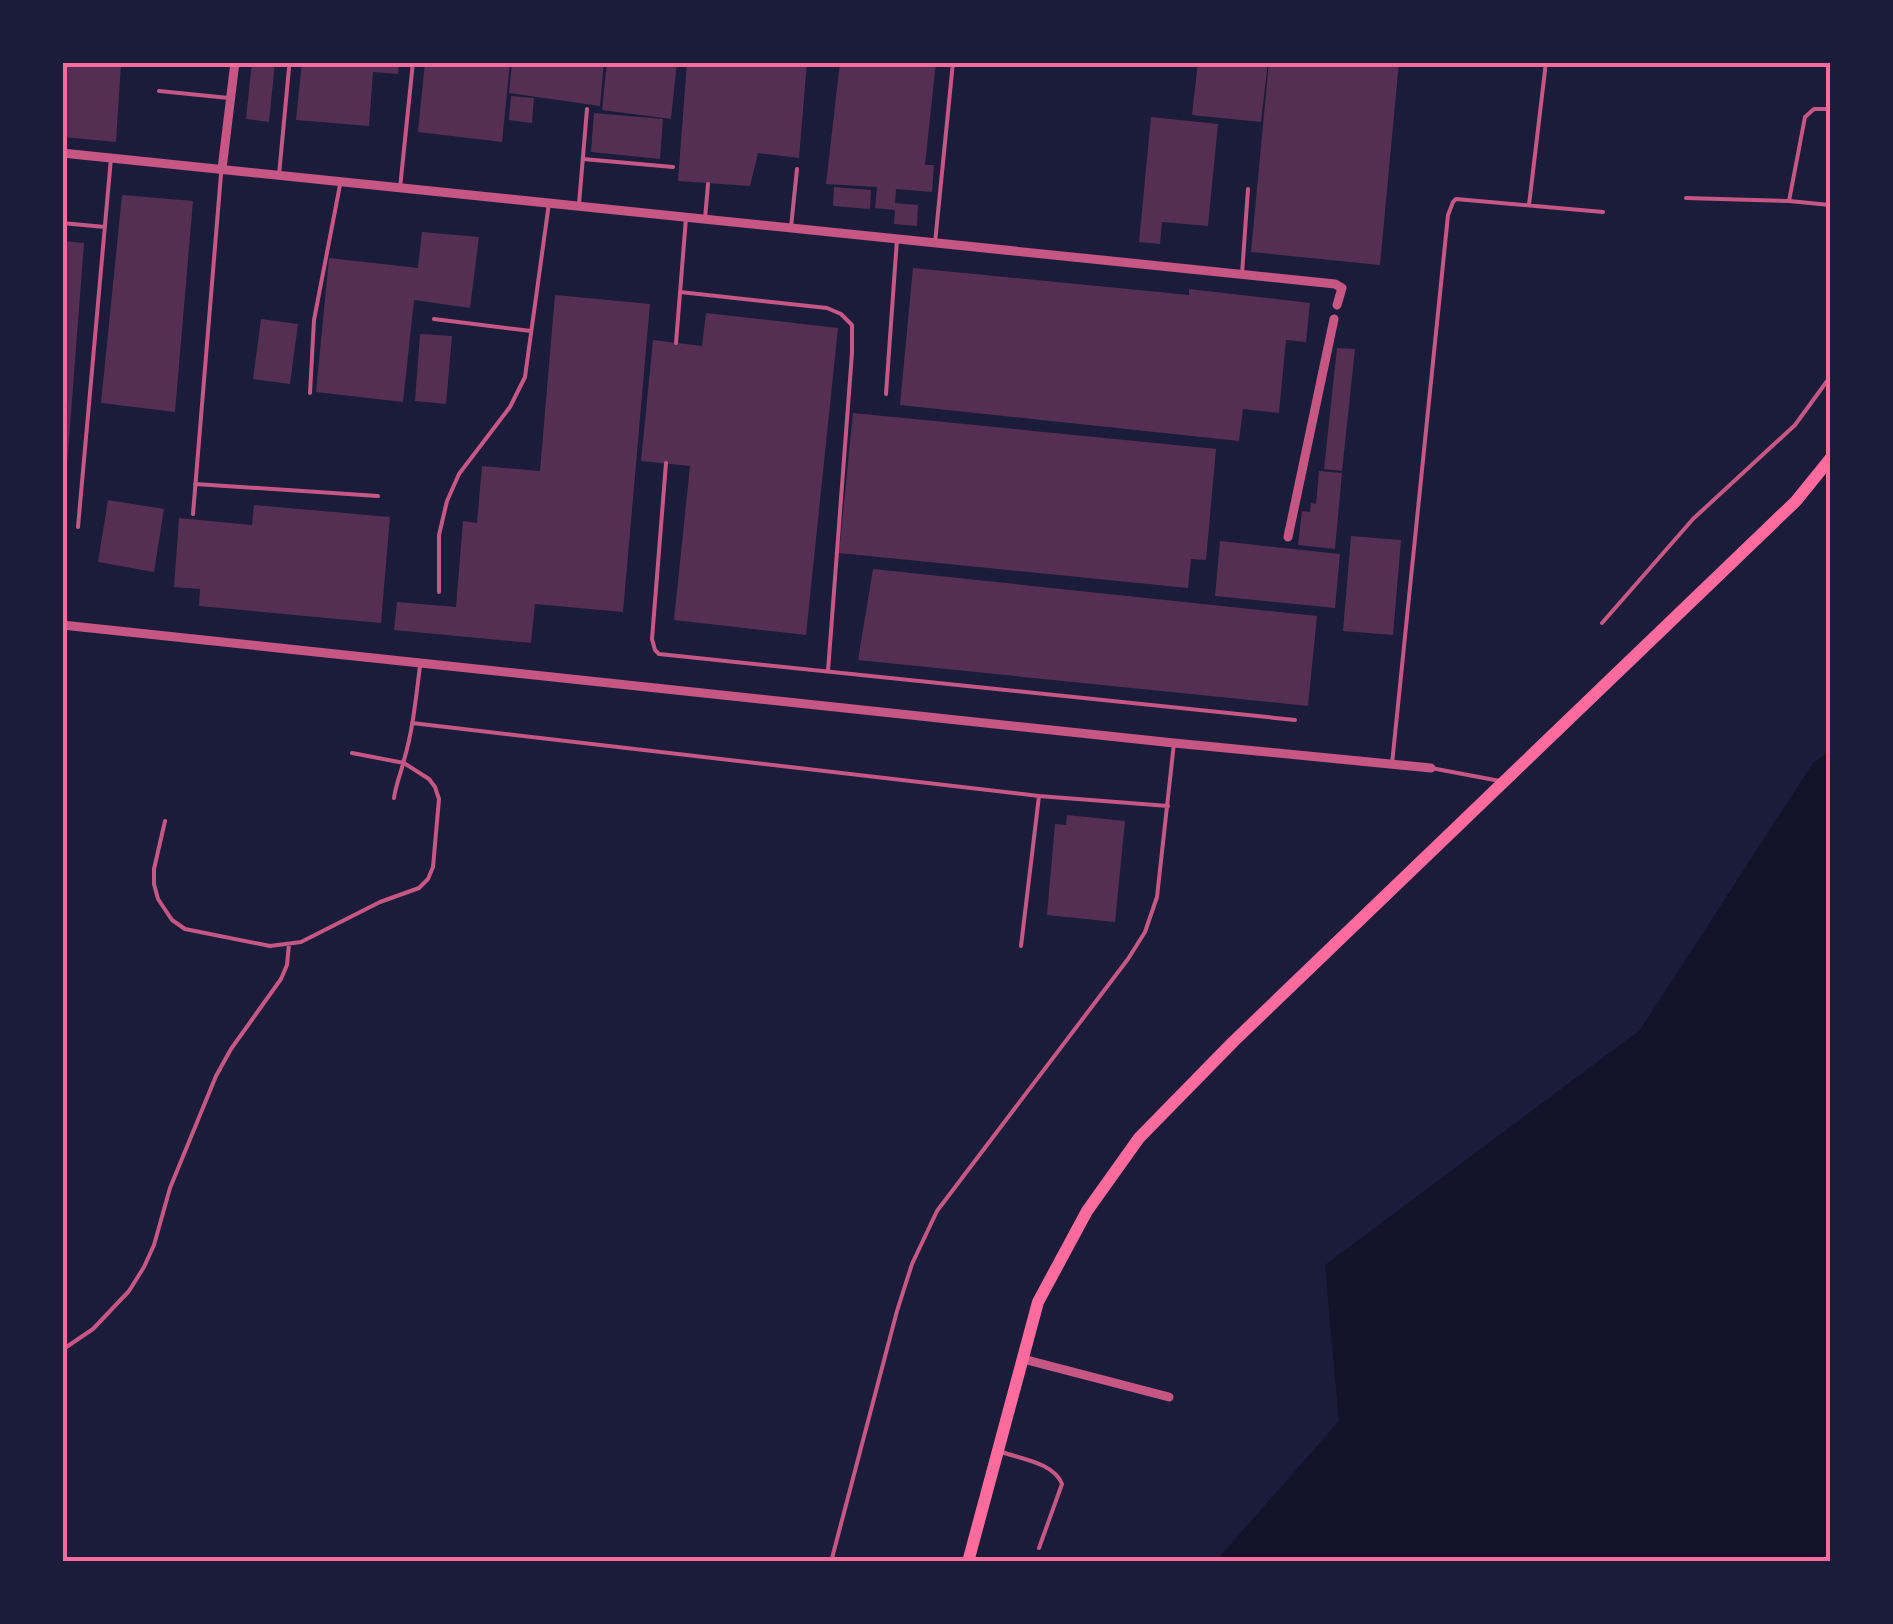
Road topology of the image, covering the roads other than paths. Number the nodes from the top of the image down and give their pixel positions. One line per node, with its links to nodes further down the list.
1 (235, 62): 7 (street)
2 (414, 62): 19 (lane)
3 (953, 62): 34 (lane)
4 (1546, 62): 26 (lane)
5 (288, 68): 16 (lane)
6 (159, 92): 7 (lane)
7 (232, 98): 14 (street)
8 (588, 109): 12 (lane)
9 (1830, 110): 22 (lane)
10 (62, 153): 11 (street)
11 (110, 158): 14 (street); 31 (lane)
12 (583, 159): 13 (lane); 25 (lane)
13 (673, 167)
14 (222, 169): 16 (street); 47 (lane)
15 (797, 169): 32 (lane)
16 (278, 175): 17 (street)
17 (341, 182): 19 (street); 43 (lane)
18 (708, 184): 29 (lane)
19 (400, 188): 23 (street)
20 (1248, 189): 35 (lane)
21 (1686, 198): 22 (lane)
22 (1789, 201): 24 (lane)
23 (550, 203): 25 (street); 40 (lane)
24 (1830, 205)
25 (579, 206): 28 (street)
26 (1529, 206): 27 (lane); 62 (lane)
27 (1602, 212)
28 (686, 216): 29 (street); 36 (lane)
29 (705, 219): 32 (street)
30 (62, 223): 31 (lane)
31 (104, 227): 50 (lane)
32 (791, 228): 33 (street)
33 (897, 239): 34 (street); 44 (lane)
34 (935, 243): 35 (street)
35 (1242, 274): 37 (street)
36 (680, 292): 41 (lane); 56 (lane)
37 (1338, 305): 39 (lane)
38 (434, 319): 40 (lane)
39 (1334, 319): 51 (street)
40 (531, 331): 52 (lane)
41 (676, 343)
42 (1830, 377): 53 (lane)
43 (310, 393)
44 (886, 394)
45 (1830, 459): 64 (main road)
46 (666, 464): 56 (lane)
47 (195, 484): 48 (lane); 49 (lane)
48 (378, 496)
49 (192, 514)
50 (78, 527)
51 (1288, 538)
52 (438, 592)
53 (1602, 623)
54 (62, 625): 55 (street)
55 (421, 662): 58 (lane); 59 (street)
56 (828, 672): 57 (lane)
57 (1295, 720)
58 (412, 723): 61 (lane); 65 (lane)
59 (1174, 743): 62 (street); 67 (lane)
60 (352, 753): 61 (lane)
61 (404, 763): 66 (lane); 69 (lane)
62 (1392, 764): 63 (street)
63 (1430, 768): 64 (lane)
64 (1504, 781): 72 (main road)
65 (1039, 796): 67 (lane); 70 (lane)
66 (394, 798)
67 (1168, 806): 76 (lane)
68 (165, 822): 69 (lane)
69 (289, 944): 71 (lane)
70 (1020, 946)
71 (62, 1350)
72 (1022, 1359): 73 (street); 74 (main road)
73 (1169, 1397)
74 (997, 1450): 75 (lane); 77 (main road)
75 (1040, 1548)
76 (831, 1562)
77 (968, 1562)

